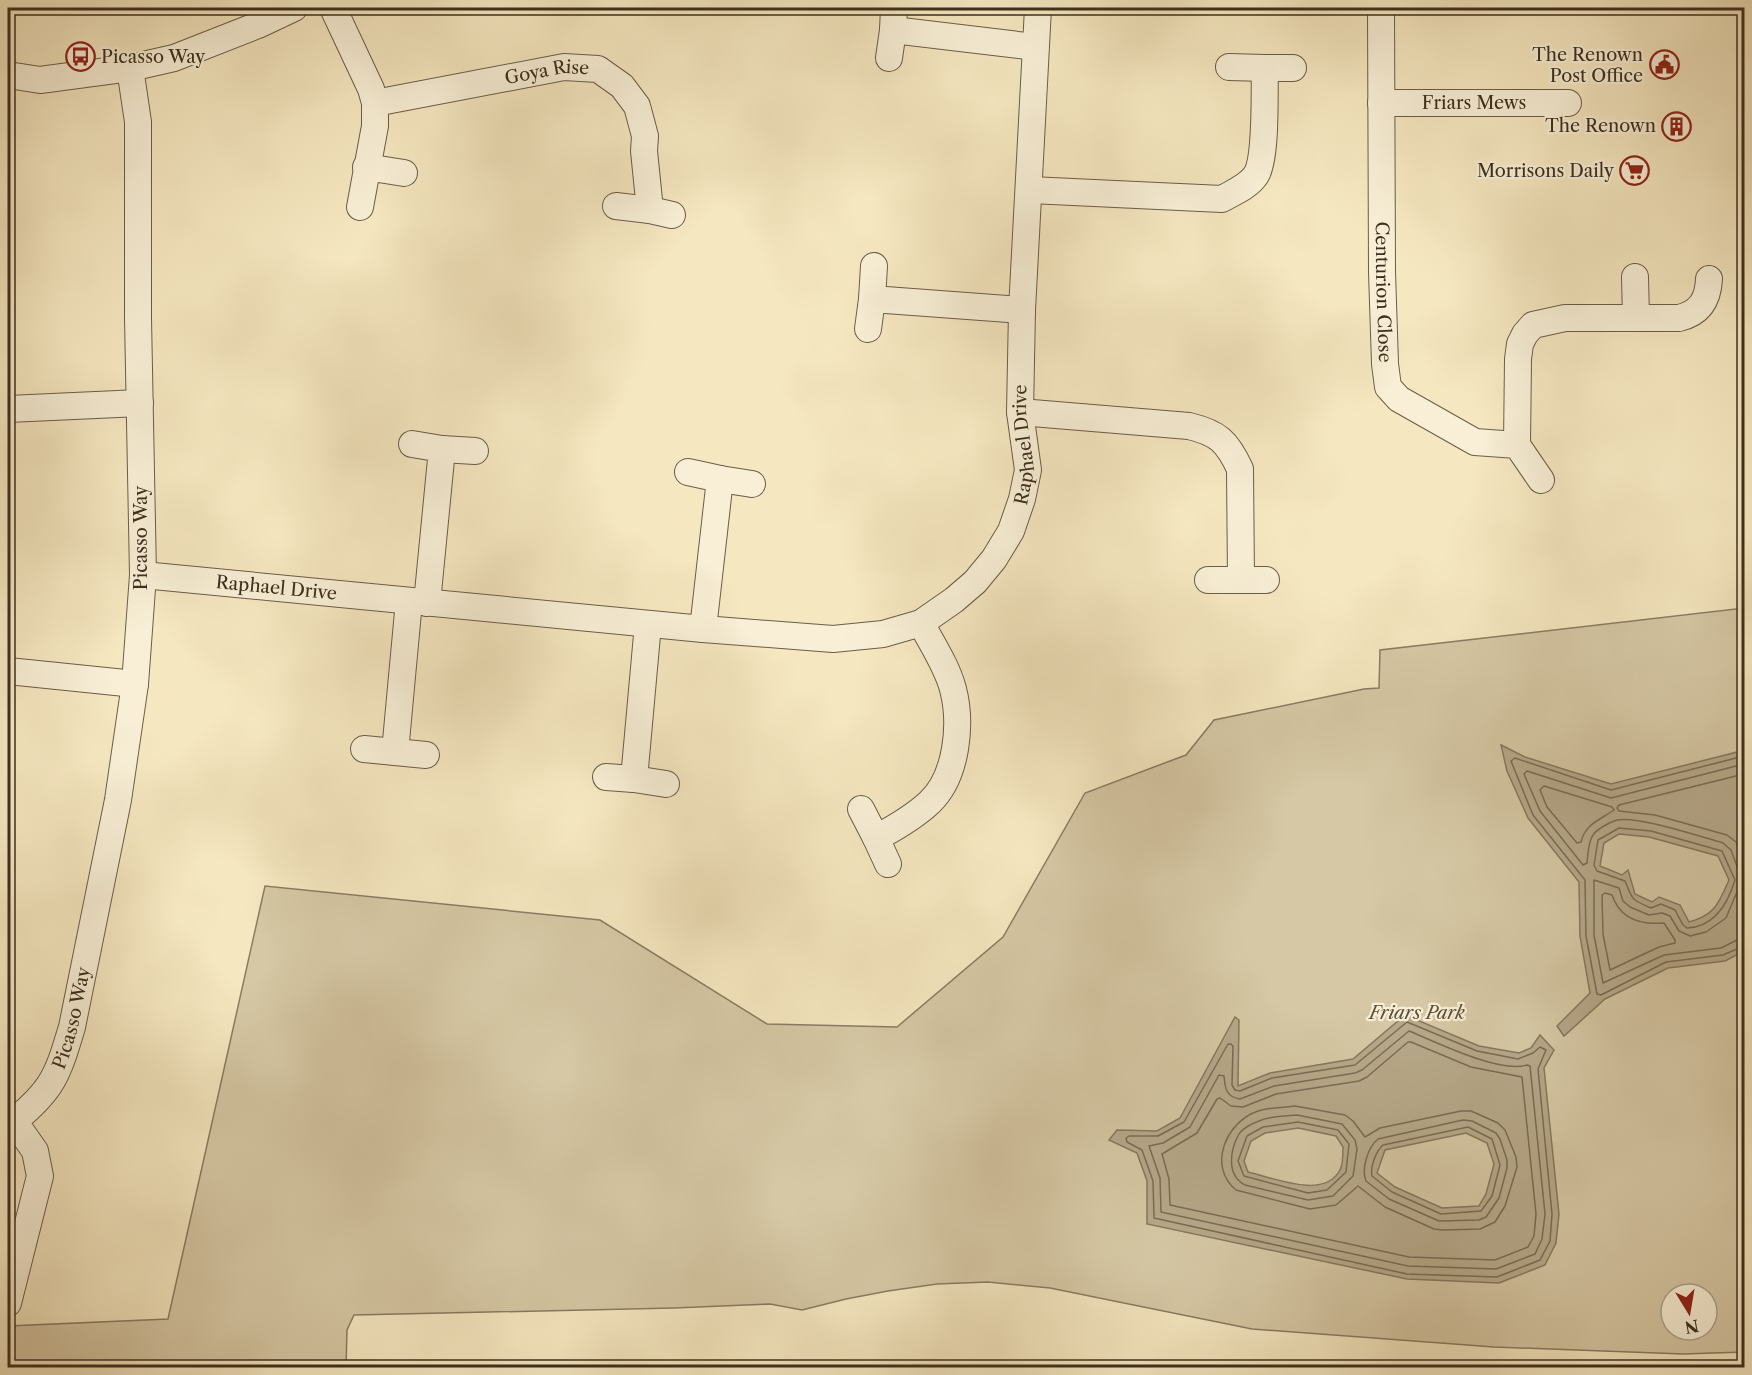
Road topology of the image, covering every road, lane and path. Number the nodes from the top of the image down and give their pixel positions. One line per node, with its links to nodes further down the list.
1 (294, 8): 9 (street)
2 (333, 8): 13 (street)
3 (1038, 8): 6 (street, Raphael Drive)
4 (1381, 8): 14 (street, Centurion Close)
5 (894, 19): 6 (street); 7 (street)
6 (1035, 47): 18 (street, Raphael Drive)
7 (889, 58)
8 (1229, 66): 10 (street)
9 (130, 68): 12 (street); 28 (street, Picasso Way)
10 (1264, 68): 11 (street); 18 (street)
11 (1293, 68)
12 (8, 75)
13 (375, 103): 16 (street); 19 (street, Goya Rise)
14 (1381, 103): 15 (street, Friars Mews); 32 (street, Centurion Close)
15 (1568, 103)
16 (366, 167): 17 (street); 20 (street)
17 (404, 173)
18 (1030, 190): 25 (street, Raphael Drive)
19 (616, 206)
20 (360, 207)
21 (874, 266): 24 (street)
22 (1635, 277): 26 (street)
23 (1709, 279): 26 (street)
24 (872, 299): 25 (street); 27 (street)
25 (1022, 310): 30 (street, Raphael Drive)
26 (1636, 318): 32 (street)
27 (868, 328)
28 (140, 403): 29 (street); 39 (street, Picasso Way)
29 (8, 409)
30 (1020, 412): 41 (street); 44 (street, Raphael Drive)
31 (412, 444): 33 (street)
32 (1517, 445): 37 (street)
33 (441, 448): 34 (street); 43 (street)
34 (475, 451)
35 (688, 472): 36 (street)
36 (720, 479): 38 (street); 46 (street)
37 (1540, 480)
38 (752, 484)
39 (143, 575): 43 (street, Raphael Drive); 48 (street, Picasso Way)
40 (1208, 580): 41 (street)
41 (1241, 580): 42 (street)
42 (1266, 580)
43 (418, 602): 45 (street, Raphael Drive); 50 (street)
44 (921, 623): 46 (street, Raphael Drive); 56 (street)
45 (648, 624): 46 (street, Raphael Drive); 53 (street)
46 (703, 629)
47 (8, 671): 48 (street)
48 (135, 684): 58 (street, Picasso Way)
49 (364, 749): 50 (street)
50 (395, 752): 51 (street)
51 (426, 755)
52 (606, 777): 53 (street)
53 (634, 779): 54 (street)
54 (666, 784)
55 (861, 810): 56 (street)
56 (876, 838): 57 (street)
57 (888, 864)
58 (11, 1123): 59 (street, Picasso Way)
59 (10, 1287)

